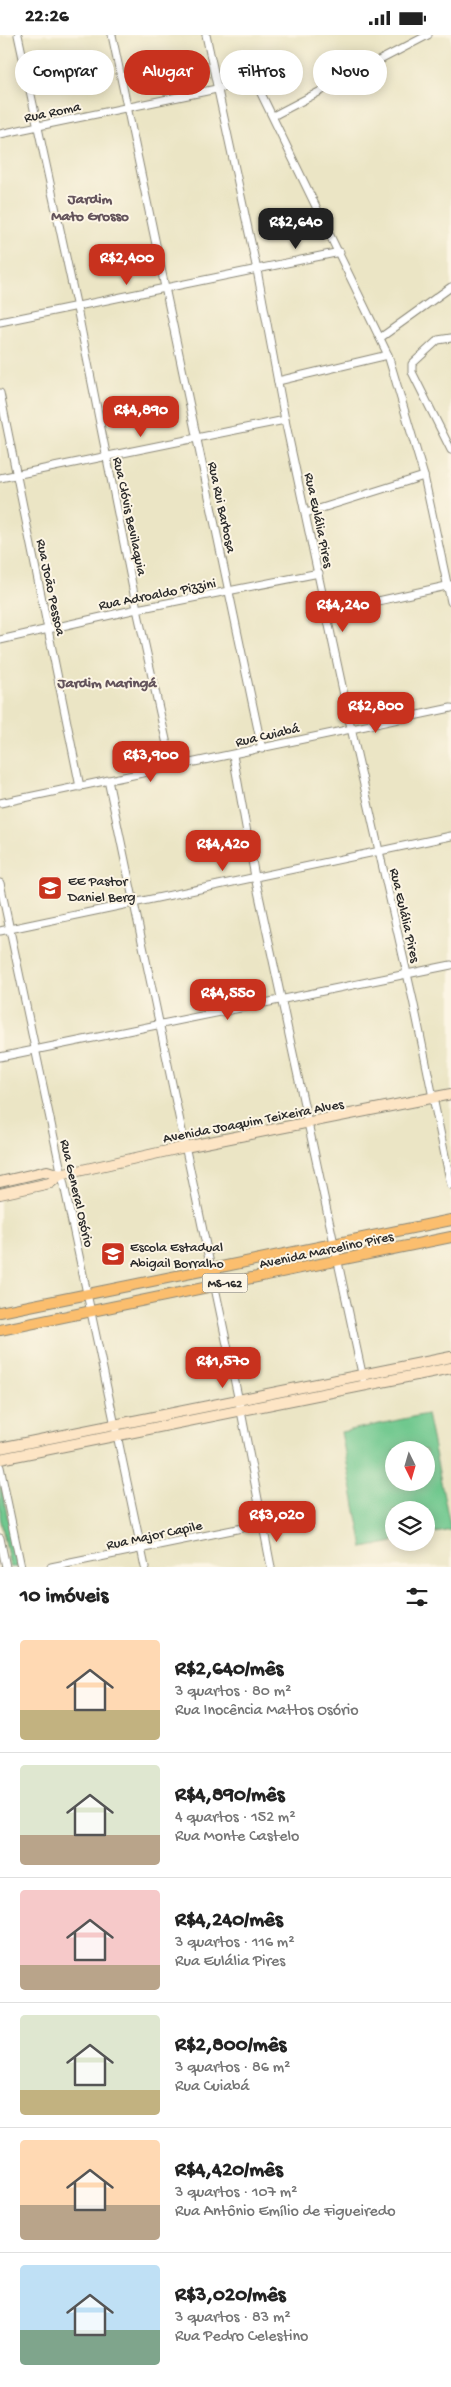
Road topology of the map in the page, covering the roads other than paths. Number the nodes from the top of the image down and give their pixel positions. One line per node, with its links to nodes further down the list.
1 (18, 35): 8 (street, Rua Clóvis Bevilaquia)
2 (112, 35): 6 (street, Rua Rui Barbosa)
3 (206, 35): 5 (street, Rua Eulália Pires)
4 (428, 35): 7 (street)
5 (218, 89): 6 (street, Rua Roma); 7 (street, Rua Roma); 11 (street, Rua Eulália Pires)
6 (128, 108): 8 (street, Rua Roma); 13 (street, Rua Rui Barbosa)
7 (273, 116): 10 (street)
8 (37, 127): 9 (street, Rua Roma); 14 (street, Rua Clóvis Bevilaquia)
9 (0, 134)
10 (340, 252): 11 (street); 16 (street)
11 (257, 270): 13 (street); 19 (street, Rua Eulália Pires)
12 (451, 287): 16 (street)
13 (167, 289): 14 (street); 22 (street, Rua Rui Barbosa)
14 (77, 308): 15 (street); 24 (street, Rua Clóvis Bevilaquia)
15 (0, 323)
16 (380, 338): 18 (street)
17 (451, 338): 23 (street)
18 (388, 355): 19 (street); 26 (street)
19 (278, 381): 21 (street, Rua Eulália Pires)
20 (0, 393): 25 (street, Rua João Pessoa)
21 (286, 420): 22 (street); 28 (street, Rua Eulália Pires)
22 (196, 437): 24 (street); 31 (street, Rua Rui Barbosa)
23 (451, 450)
24 (106, 456): 25 (street); 33 (street, Rua Clóvis Bevilaquia)
25 (16, 474): 27 (street); 35 (street, Rua João Pessoa)
26 (424, 476): 28 (street); 30 (street)
27 (0, 478)
28 (306, 513): 29 (street, Rua Eulália Pires)
29 (319, 573): 31 (street, Rua Adroaldo Pizzini); 34 (street, Rua Eulália Pires)
30 (449, 585): 32 (street); 34 (street)
31 (228, 591): 33 (street, Rua Adroaldo Pizzini); 39 (street, Rua Rui Barbosa)
32 (451, 602)
33 (137, 609): 35 (street, Rua Adroaldo Pizzini); 41 (street, Rua Clóvis Bevilaquia)
34 (328, 612): 38 (street, Rua Eulália Pires)
35 (48, 628): 36 (street, Rua Adroaldo Pizzini); 43 (street, Rua João Pessoa)
36 (0, 640)
37 (451, 708): 38 (street, Rua Cuiabá)
38 (351, 727): 39 (street, Rua Cuiabá); 46 (street, Rua Eulália Pires)
39 (262, 749): 40 (street, Rua Cuiabá)
40 (233, 755): 41 (street, Rua Cuiabá); 47 (street)
41 (172, 767): 42 (street, Rua Cuiabá)
42 (108, 780): 43 (street, Rua Cuiabá); 49 (street)
43 (80, 787): 44 (street, Rua Cuiabá)
44 (0, 803)
45 (451, 836): 46 (street)
46 (378, 851): 47 (street); 53 (street, Rua Eulália Pires)
47 (255, 877): 49 (street); 54 (street)
48 (0, 883): 50 (street, Rua General Osório)
49 (132, 902): 50 (street); 55 (street)
50 (9, 929): 51 (street); 56 (street, Rua General Osório)
51 (0, 931)
52 (451, 965): 53 (street)
53 (407, 973): 54 (street); 59 (street, Rua Eulália Pires)
54 (283, 999): 55 (street); 60 (street)
55 (159, 1023): 56 (street); 61 (street)
56 (34, 1050): 57 (street); 62 (street, Rua General Osório)
57 (0, 1057)
58 (451, 1094): 59 (main road, Avenida Joaquim Teixeira Alves)
59 (432, 1097): 60 (main road, Avenida Joaquim Teixeira Alves); 64 (street, Rua Eulália Pires)
60 (308, 1123): 61 (main road, Avenida Joaquim Teixeira Alves); 68 (street)
61 (185, 1147): 62 (main road, Avenida Joaquim Teixeira Alves); 70 (street)
62 (60, 1175): 63 (main road, Avenida Joaquim Teixeira Alves); 65 (main road, Avenida Joaquim Teixeira Alves); 72 (street, Rua General Osório)
63 (0, 1182)
64 (451, 1185)
65 (0, 1194)
66 (451, 1220): 68 (main road, Avenida Marcelino Pires / MS-162)
67 (451, 1237): 69 (main road, Avenida Marcelino Pires / MS-162)
68 (333, 1245): 69 (street); 70 (main road, Avenida Marcelino Pires / MS-162)
69 (337, 1260): 71 (main road, Avenida Marcelino Pires / MS-162); 78 (street)
70 (210, 1269): 71 (street); 72 (main road, Avenida Marcelino Pires / MS-162)
71 (214, 1286): 73 (main road, Avenida Marcelino Pires / MS-162); 80 (street)
72 (87, 1295): 73 (street, Rua General Osório); 74 (main road, Avenida Marcelino Pires / MS-162)
73 (91, 1311): 75 (main road, Avenida Marcelino Pires / MS-162); 82 (street, Rua General Osório)
74 (0, 1312)
75 (0, 1330)
76 (451, 1357): 78 (main road)
77 (451, 1368): 79 (main road)
78 (362, 1375): 79 (street); 80 (main road)
79 (365, 1386): 81 (main road)
80 (238, 1399): 81 (street); 82 (main road)
81 (241, 1411): 83 (main road); 87 (street)
82 (114, 1425): 83 (street, Rua General Osório); 84 (main road)
83 (117, 1437): 85 (main road); 89 (street, Rua General Osório)
84 (0, 1447)
85 (0, 1459)
86 (0, 1467): 91 (street)
87 (262, 1524): 89 (street, Rua Major Capile); 94 (street)
88 (0, 1539): 90 (street)
89 (141, 1550): 92 (street, Rua Major Capile); 93 (street, Rua General Osório)
90 (6, 1567)
91 (21, 1567)
92 (51, 1567)
93 (145, 1567)
94 (271, 1567)

